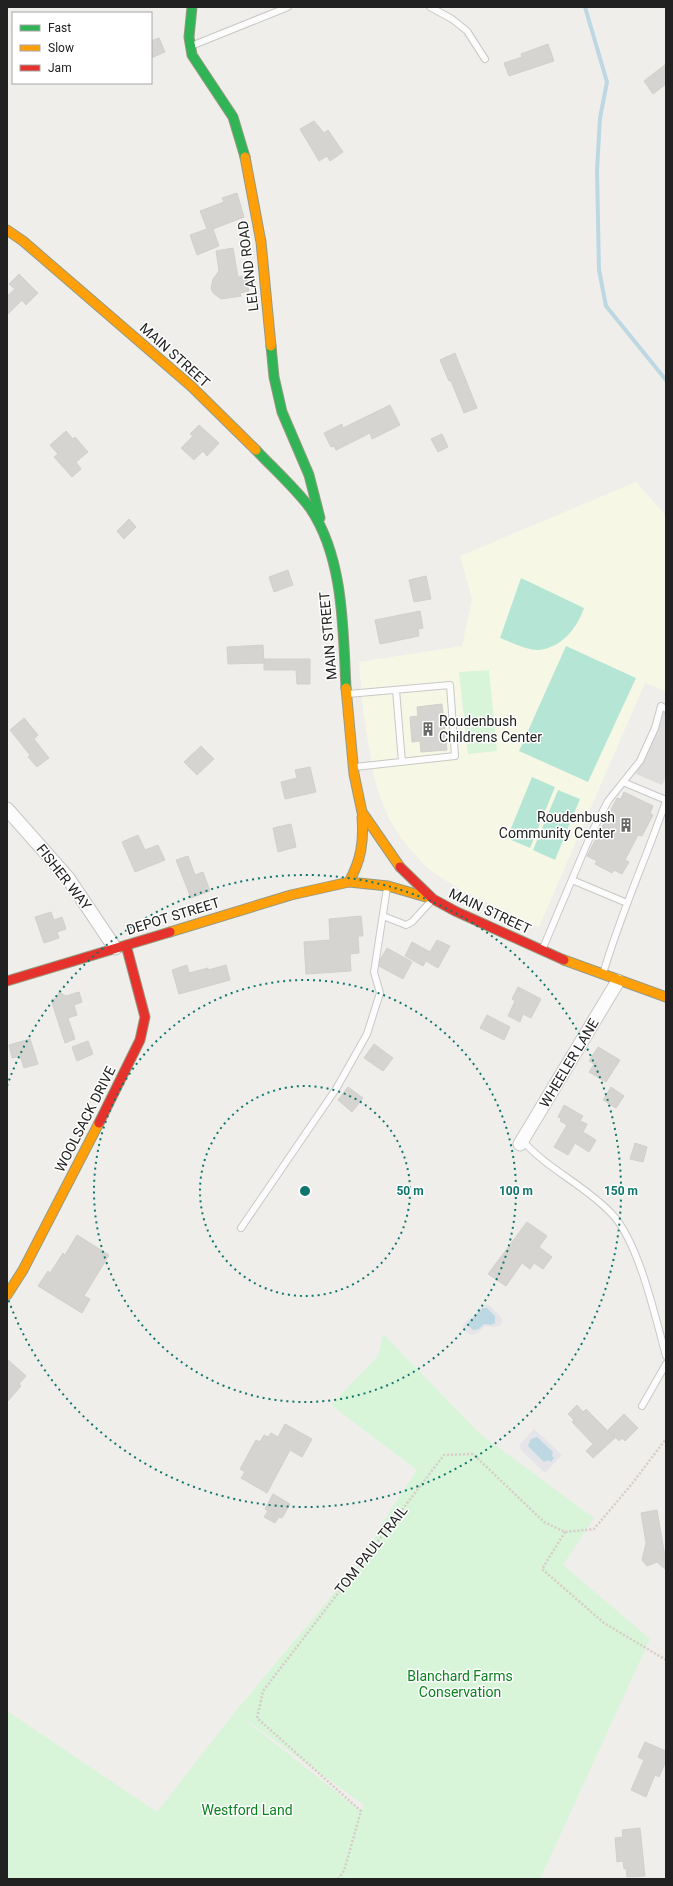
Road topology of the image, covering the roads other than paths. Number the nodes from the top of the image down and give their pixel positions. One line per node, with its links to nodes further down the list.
1 (192, 7): 4 (main road, LELAND ROAD)
2 (288, 7): 4 (lane)
3 (430, 7): 5 (lane)
4 (190, 47): 7 (main road, LELAND ROAD)
5 (485, 59)
6 (7, 230): 7 (main road, MAIN STREET)
7 (322, 528): 9 (main road, MAIN STREET)
8 (396, 690): 9 (lane); 11 (lane); 11 (lane)
9 (347, 694): 12 (main road, MAIN STREET)
10 (666, 709): 13 (lane)
11 (402, 762): 12 (lane)
12 (353, 768): 16 (main road, MAIN STREET)
13 (623, 782): 14 (lane); 17 (lane)
14 (666, 800): 21 (lane)
15 (7, 809): 23 (street, FISHER WAY)
16 (362, 812): 18 (main road); 20 (main road, MAIN STREET)
17 (572, 880): 21 (lane); 24 (lane)
18 (349, 882): 19 (main road, DEPOT STREET); 23 (main road, DEPOT STREET)
19 (387, 885): 20 (main road, DEPOT STREET); 22 (lane)
20 (433, 899): 22 (lane); 24 (main road, MAIN STREET)
21 (627, 903): 25 (lane)
22 (383, 916): 30 (lane)
23 (121, 947): 26 (main road, DEPOT STREET); 31 (main road, WOOLSACK DRIVE)
24 (543, 950): 25 (main road, MAIN STREET)
25 (602, 975): 27 (main road, MAIN STREET)
26 (7, 981)
27 (618, 981): 28 (main road, MAIN STREET); 29 (street, WHEELER LANE)
28 (666, 997)
29 (521, 1142): 32 (lane)
30 (241, 1228)
31 (7, 1295)
32 (666, 1356)
33 (666, 1364): 34 (lane)
34 (642, 1406)

